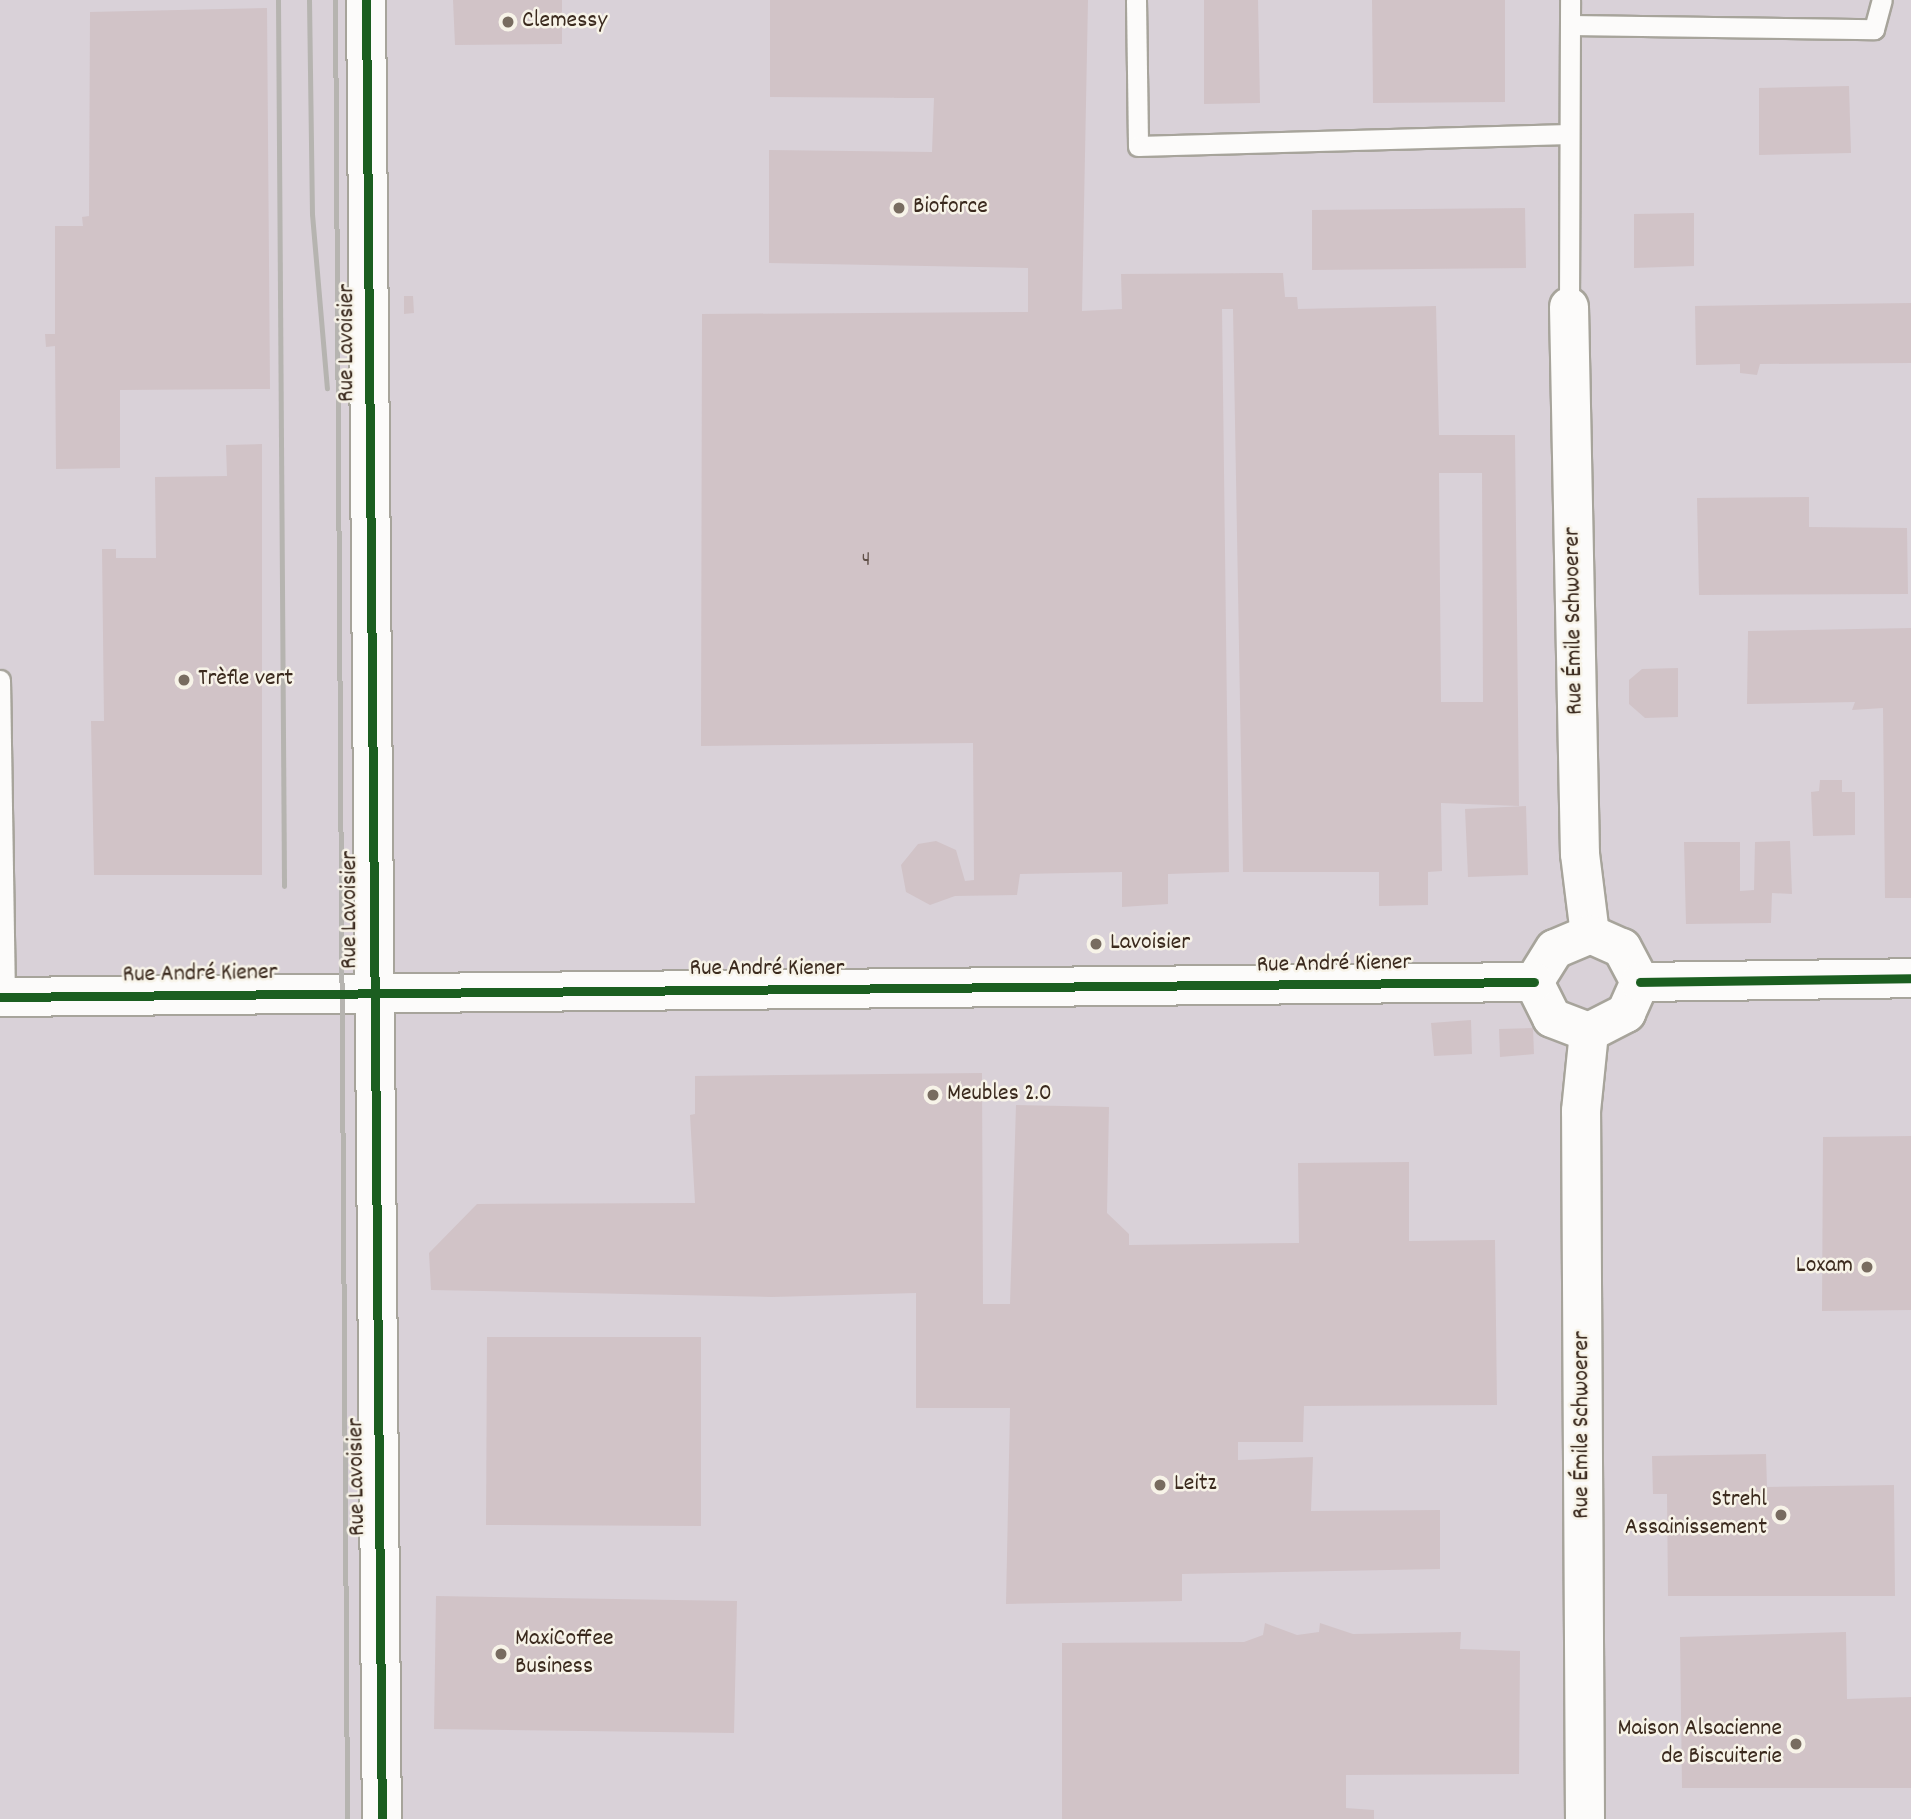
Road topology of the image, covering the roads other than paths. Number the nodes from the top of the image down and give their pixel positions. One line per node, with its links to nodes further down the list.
1 (366, 0): 13 (street, Rue Lavoisier)
2 (1136, 0): 6 (lane)
3 (1570, 0): 5 (lane)
4 (1882, 0): 5 (lane)
5 (1570, 26): 6 (lane)
6 (1569, 134): 7 (lane)
7 (1569, 307): 9 (street, Rue Émile Schwoerer)
8 (0, 680): 14 (lane)
9 (1590, 934): 11 (street); 12 (street)
10 (1911, 978): 12 (street)
11 (1534, 982): 13 (street, Rue André Kiener); 15 (street)
12 (1640, 982): 15 (street)
13 (370, 993): 14 (street, Rue André Kiener); 16 (street, Rue Lavoisier)
14 (3, 997)
15 (1589, 1032): 17 (street, Rue Émile Schwoerer)
16 (382, 1819)
17 (1585, 1819)

